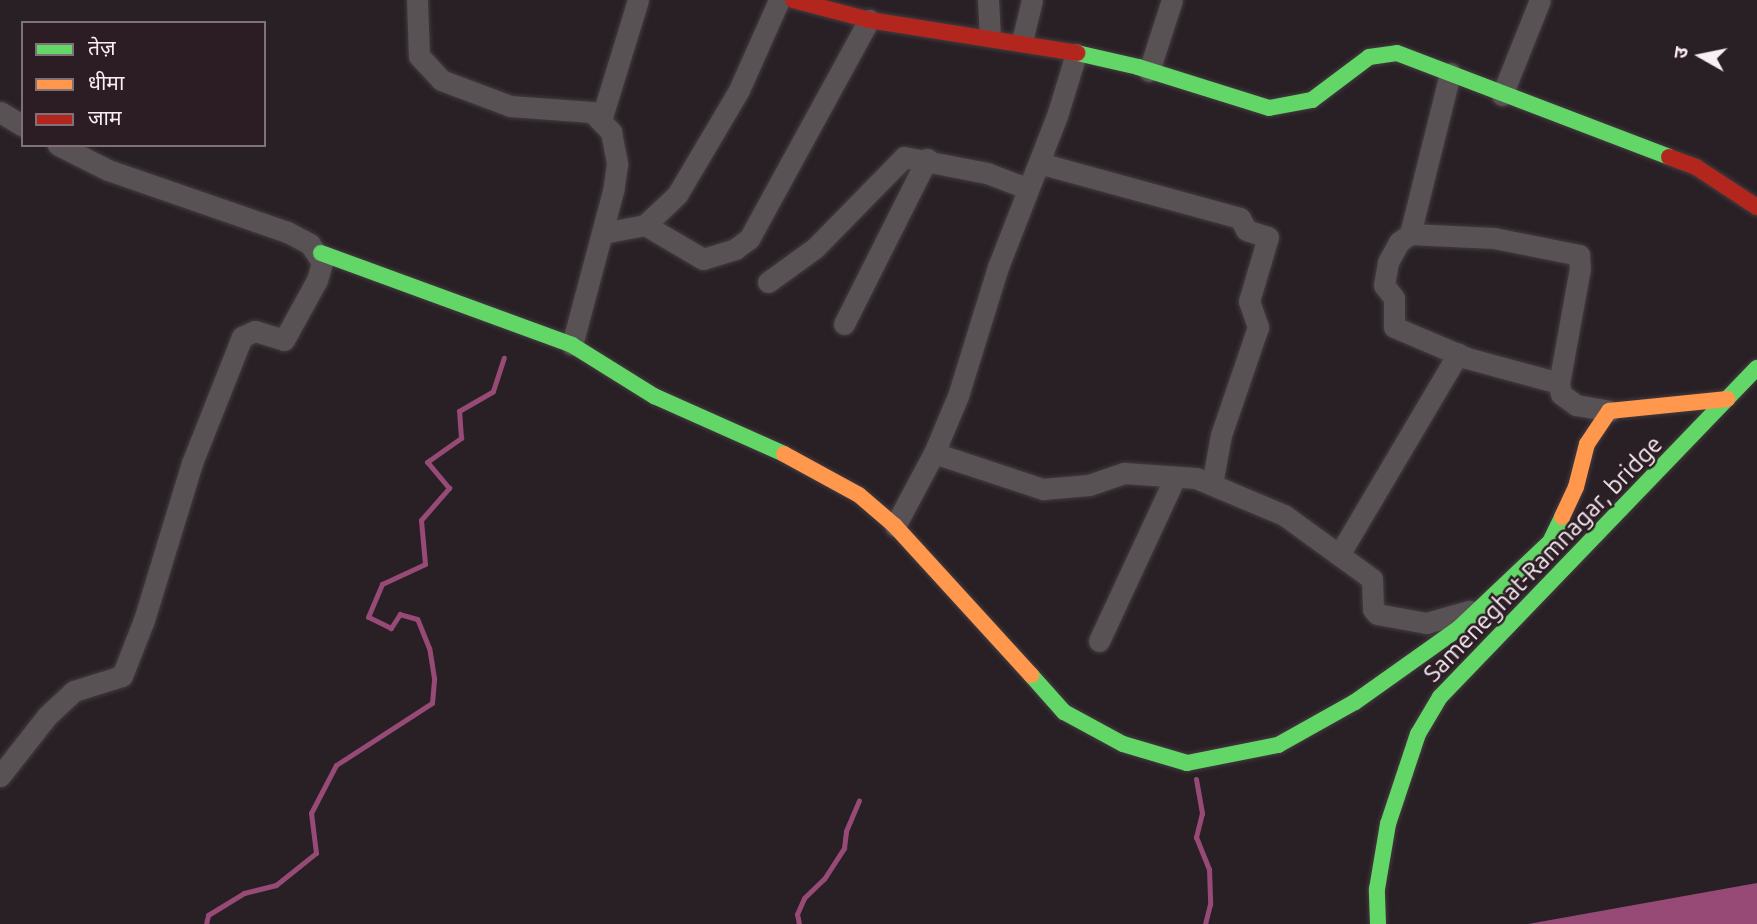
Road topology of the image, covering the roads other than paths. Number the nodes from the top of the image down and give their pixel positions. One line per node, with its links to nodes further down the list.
1 (417, 0): 17 (street)
2 (638, 0): 17 (street)
3 (779, 0): 24 (street)
4 (793, 0): 9 (street)
5 (988, 0): 10 (street)
6 (1032, 0): 11 (street)
7 (1172, 0): 13 (street)
8 (1540, 0): 15 (street)
9 (869, 20): 10 (street); 24 (street)
10 (990, 36): 11 (street)
11 (1023, 41): 12 (street)
12 (1076, 54): 13 (street); 21 (street)
13 (1149, 71): 14 (street)
14 (1450, 74): 15 (street); 26 (street)
15 (1502, 95): 23 (street)
16 (0, 112): 18 (street)
17 (602, 117): 25 (street)
18 (21, 125)
19 (62, 147): 27 (street)
20 (927, 159): 22 (street); 28 (street); 29 (street)
21 (1039, 163): 22 (street); 38 (street)
22 (1026, 188): 36 (street)
23 (1757, 207)
24 (645, 225): 25 (street)
25 (603, 233): 30 (street)
26 (1410, 234): 31 (street); 33 (street)
27 (321, 253): 30 (street); 43 (street)
28 (768, 282)
29 (844, 324)
30 (572, 345): 39 (street)
31 (1458, 354): 33 (street); 40 (street)
32 (1757, 368): 34 (street, Sameneghat-Ramnagar, bridge)
33 (1559, 383): 35 (street)
34 (1727, 399): 35 (street); 44 (street, Sameneghat-Ramnagar, bridge)
35 (1609, 411): 41 (street)
36 (934, 453): 37 (street); 39 (street)
37 (1175, 477): 38 (street); 42 (street)
38 (1212, 484): 40 (street)
39 (895, 526): 41 (street)
40 (1339, 555): 41 (street)
41 (1485, 604)
42 (1099, 641)
43 (0, 776)
44 (1378, 924)

